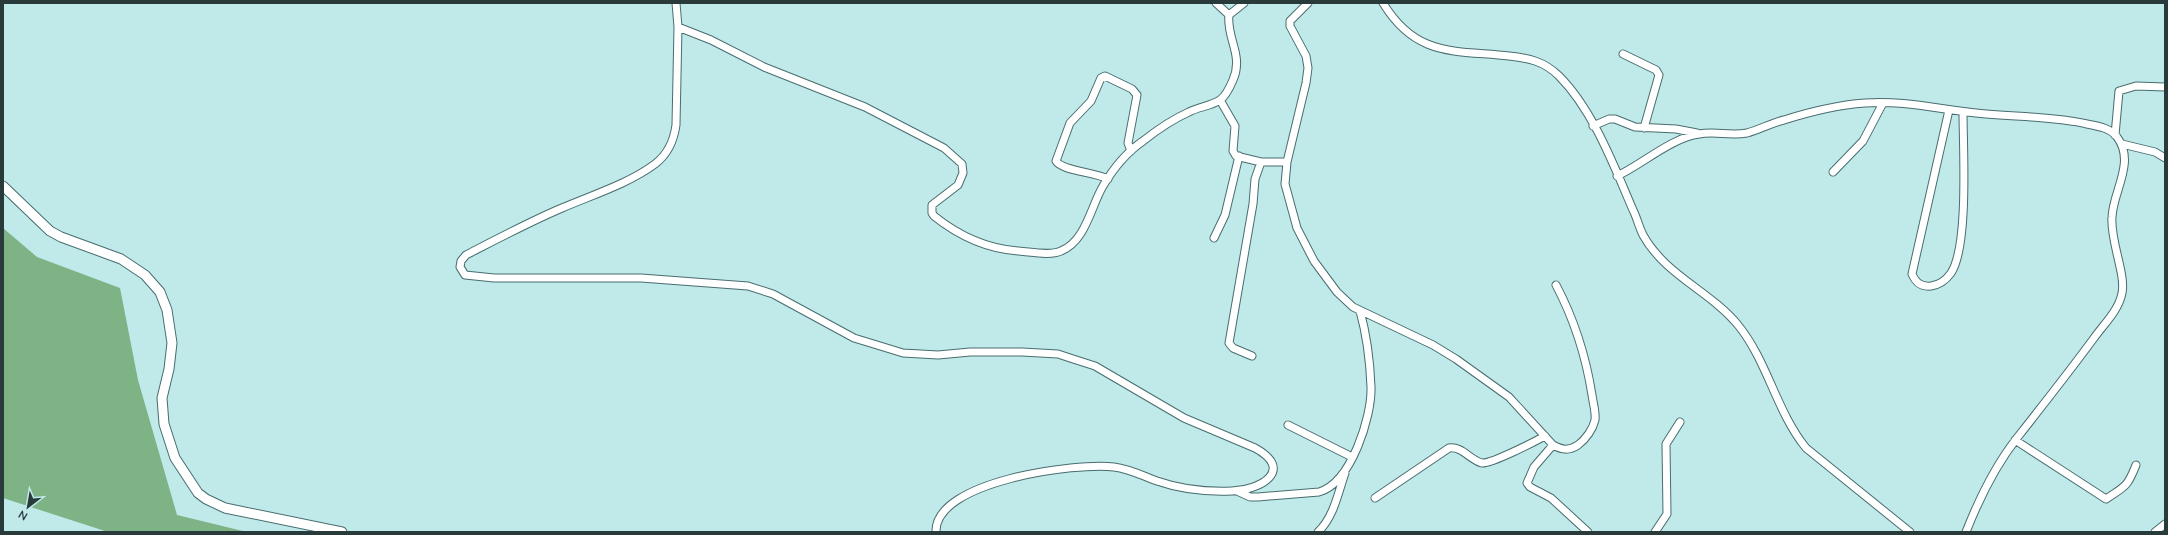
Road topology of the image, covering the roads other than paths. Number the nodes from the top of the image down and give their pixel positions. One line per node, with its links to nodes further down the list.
1 (676, 3): 7 (street)
2 (1216, 3): 6 (street)
3 (1244, 3): 6 (street)
4 (1308, 3): 23 (street)
5 (1383, 3): 14 (street)
6 (1229, 15): 10 (street)
7 (678, 27): 26 (street); 40 (street)
8 (1623, 54): 15 (street)
9 (2165, 87): 17 (street)
10 (1220, 100): 19 (street); 20 (street)
11 (1884, 102): 12 (street); 16 (street); 24 (street)
12 (1949, 110): 13 (street); 13 (street)
13 (1963, 112): 17 (street)
14 (1594, 126): 15 (street); 25 (street)
15 (1644, 128): 16 (street)
16 (1698, 134): 25 (street)
17 (2115, 135): 18 (street)
18 (2122, 144): 21 (street); 35 (street)
19 (1131, 151): 26 (street); 26 (street)
20 (1239, 156): 22 (street); 28 (street)
21 (2165, 158)
22 (1261, 162): 23 (street); 31 (street)
23 (1287, 162): 30 (street)
24 (1833, 172)
25 (1617, 176): 48 (street)
26 (1108, 179)
27 (3, 186): 43 (street)
28 (1214, 238)
29 (1556, 285): 36 (street)
30 (1360, 311): 34 (street); 37 (street)
31 (1252, 356)
32 (1680, 422): 47 (street)
33 (1288, 425): 37 (street)
34 (1545, 436): 36 (street); 41 (street)
35 (2015, 440): 38 (street); 49 (street)
36 (1553, 444): 46 (street)
37 (1352, 457): 39 (street)
38 (2136, 465)
39 (1347, 469): 40 (street); 45 (street)
40 (1237, 491): 44 (street)
41 (1376, 498)
42 (2165, 524): 50 (street)
43 (342, 532)
44 (936, 532)
45 (1318, 532)
46 (1588, 532)
47 (1656, 532)
48 (1910, 532)
49 (1966, 532)
50 (2155, 532)

